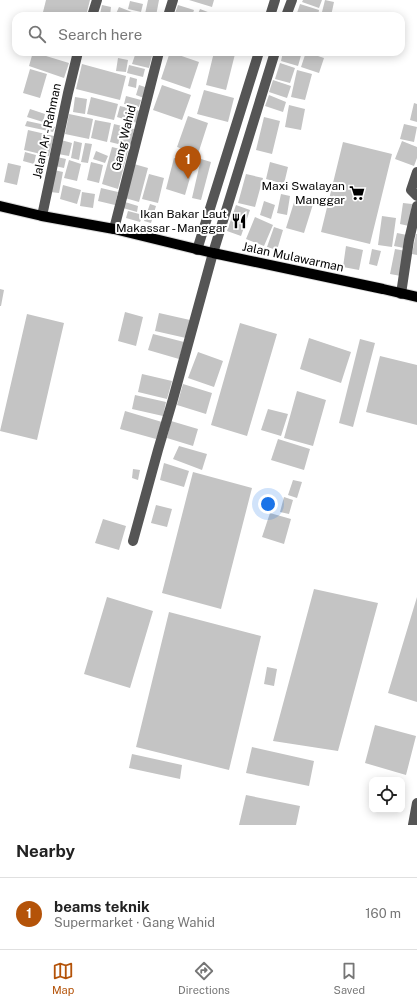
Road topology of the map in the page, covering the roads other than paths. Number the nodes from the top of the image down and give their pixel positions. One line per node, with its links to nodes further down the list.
1 (97, 0): 5 (street)
2 (173, 0): 6 (street)
3 (275, 0): 7 (street)
4 (292, 0): 8 (street)
5 (93, 12)
6 (169, 12)
7 (271, 12)
8 (288, 12)
9 (77, 56): 17 (street, Jalan Ar - Rahman)
10 (158, 56): 18 (street, Gang Wahid)
11 (258, 56): 19 (street)
12 (274, 56): 20 (street)
13 (417, 172): 14 (street)
14 (417, 196)
15 (0, 206): 17 (main road, Jalan Mulawarman)
16 (417, 206): 21 (street)
17 (42, 216): 18 (main road, Jalan Mulawarman)
18 (114, 230): 19 (main road, Jalan Mulawarman)
19 (197, 250): 20 (main road, Jalan Mulawarman)
20 (213, 253): 21 (main road, Jalan Mulawarman); 23 (street)
21 (401, 294): 22 (main road, Jalan Mulawarman)
22 (417, 298)
23 (133, 541)
24 (417, 803): 25 (street)
25 (413, 825)

